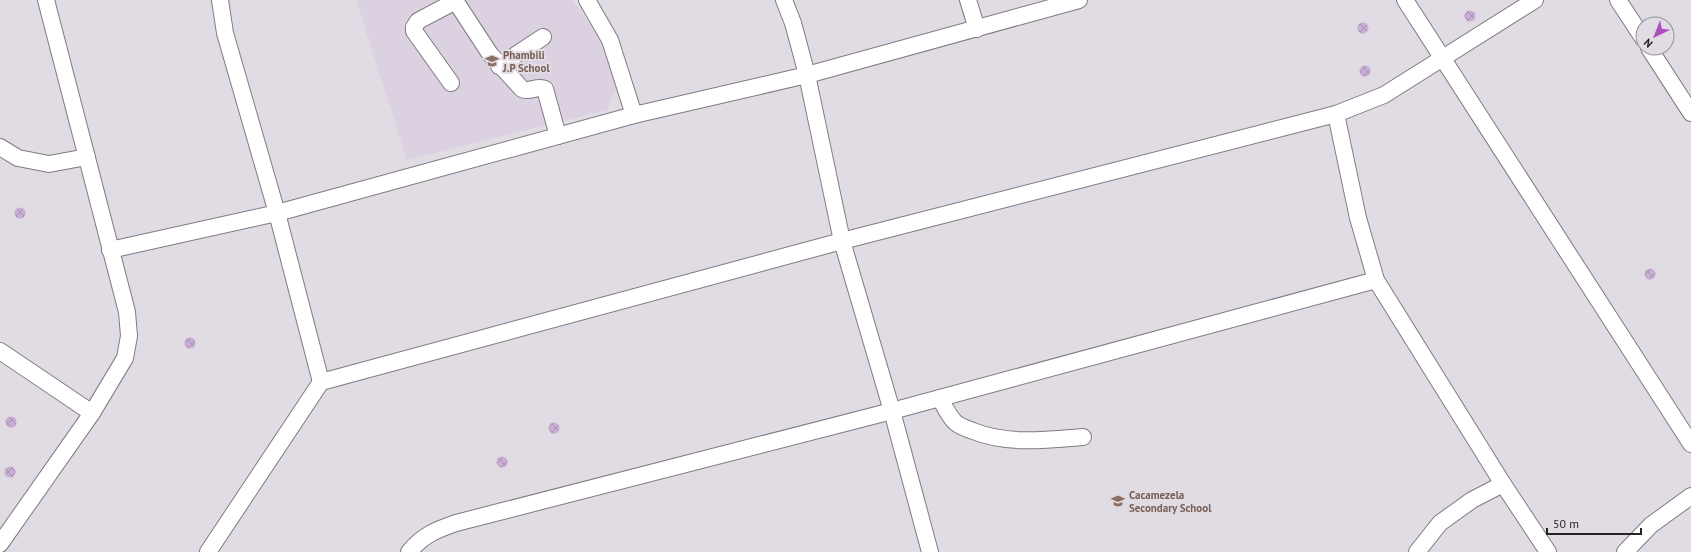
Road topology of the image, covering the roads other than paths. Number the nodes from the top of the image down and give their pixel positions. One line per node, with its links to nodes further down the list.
1 (46, 0): 23 (street)
2 (220, 0): 24 (street)
3 (587, 0): 20 (street)
4 (784, 0): 16 (street)
5 (968, 0): 11 (street)
6 (1079, 0): 11 (street)
7 (1405, 0): 14 (street)
8 (1535, 0): 14 (street)
9 (1618, 0): 10 (street)
10 (1635, 26)
11 (977, 29): 16 (street)
12 (543, 37): 15 (street)
13 (1654, 56): 18 (street)
14 (1444, 58): 19 (street); 34 (street)
15 (500, 66): 17 (street); 21 (street)
16 (807, 75): 20 (street); 25 (street)
17 (450, 83)
18 (1691, 113)
19 (1336, 114): 25 (street); 27 (street)
20 (634, 115): 21 (street)
21 (558, 136): 24 (street)
22 (0, 147): 23 (street)
23 (87, 157): 26 (street)
24 (278, 213): 26 (street); 29 (street)
25 (842, 241): 29 (street); 31 (street)
26 (110, 250): 32 (street)
27 (1376, 280): 30 (street); 35 (street)
28 (0, 351): 32 (street)
29 (321, 382): 38 (street)
30 (940, 398): 31 (street); 33 (street)
31 (892, 411): 39 (street); 40 (street)
32 (92, 413): 37 (street)
33 (1083, 437)
34 (1691, 444)
35 (1503, 484): 41 (street); 42 (street)
36 (1691, 496): 43 (street)
37 (0, 544)
38 (208, 552)
39 (409, 552)
40 (930, 552)
41 (1417, 552)
42 (1548, 552)
43 (1625, 552)

